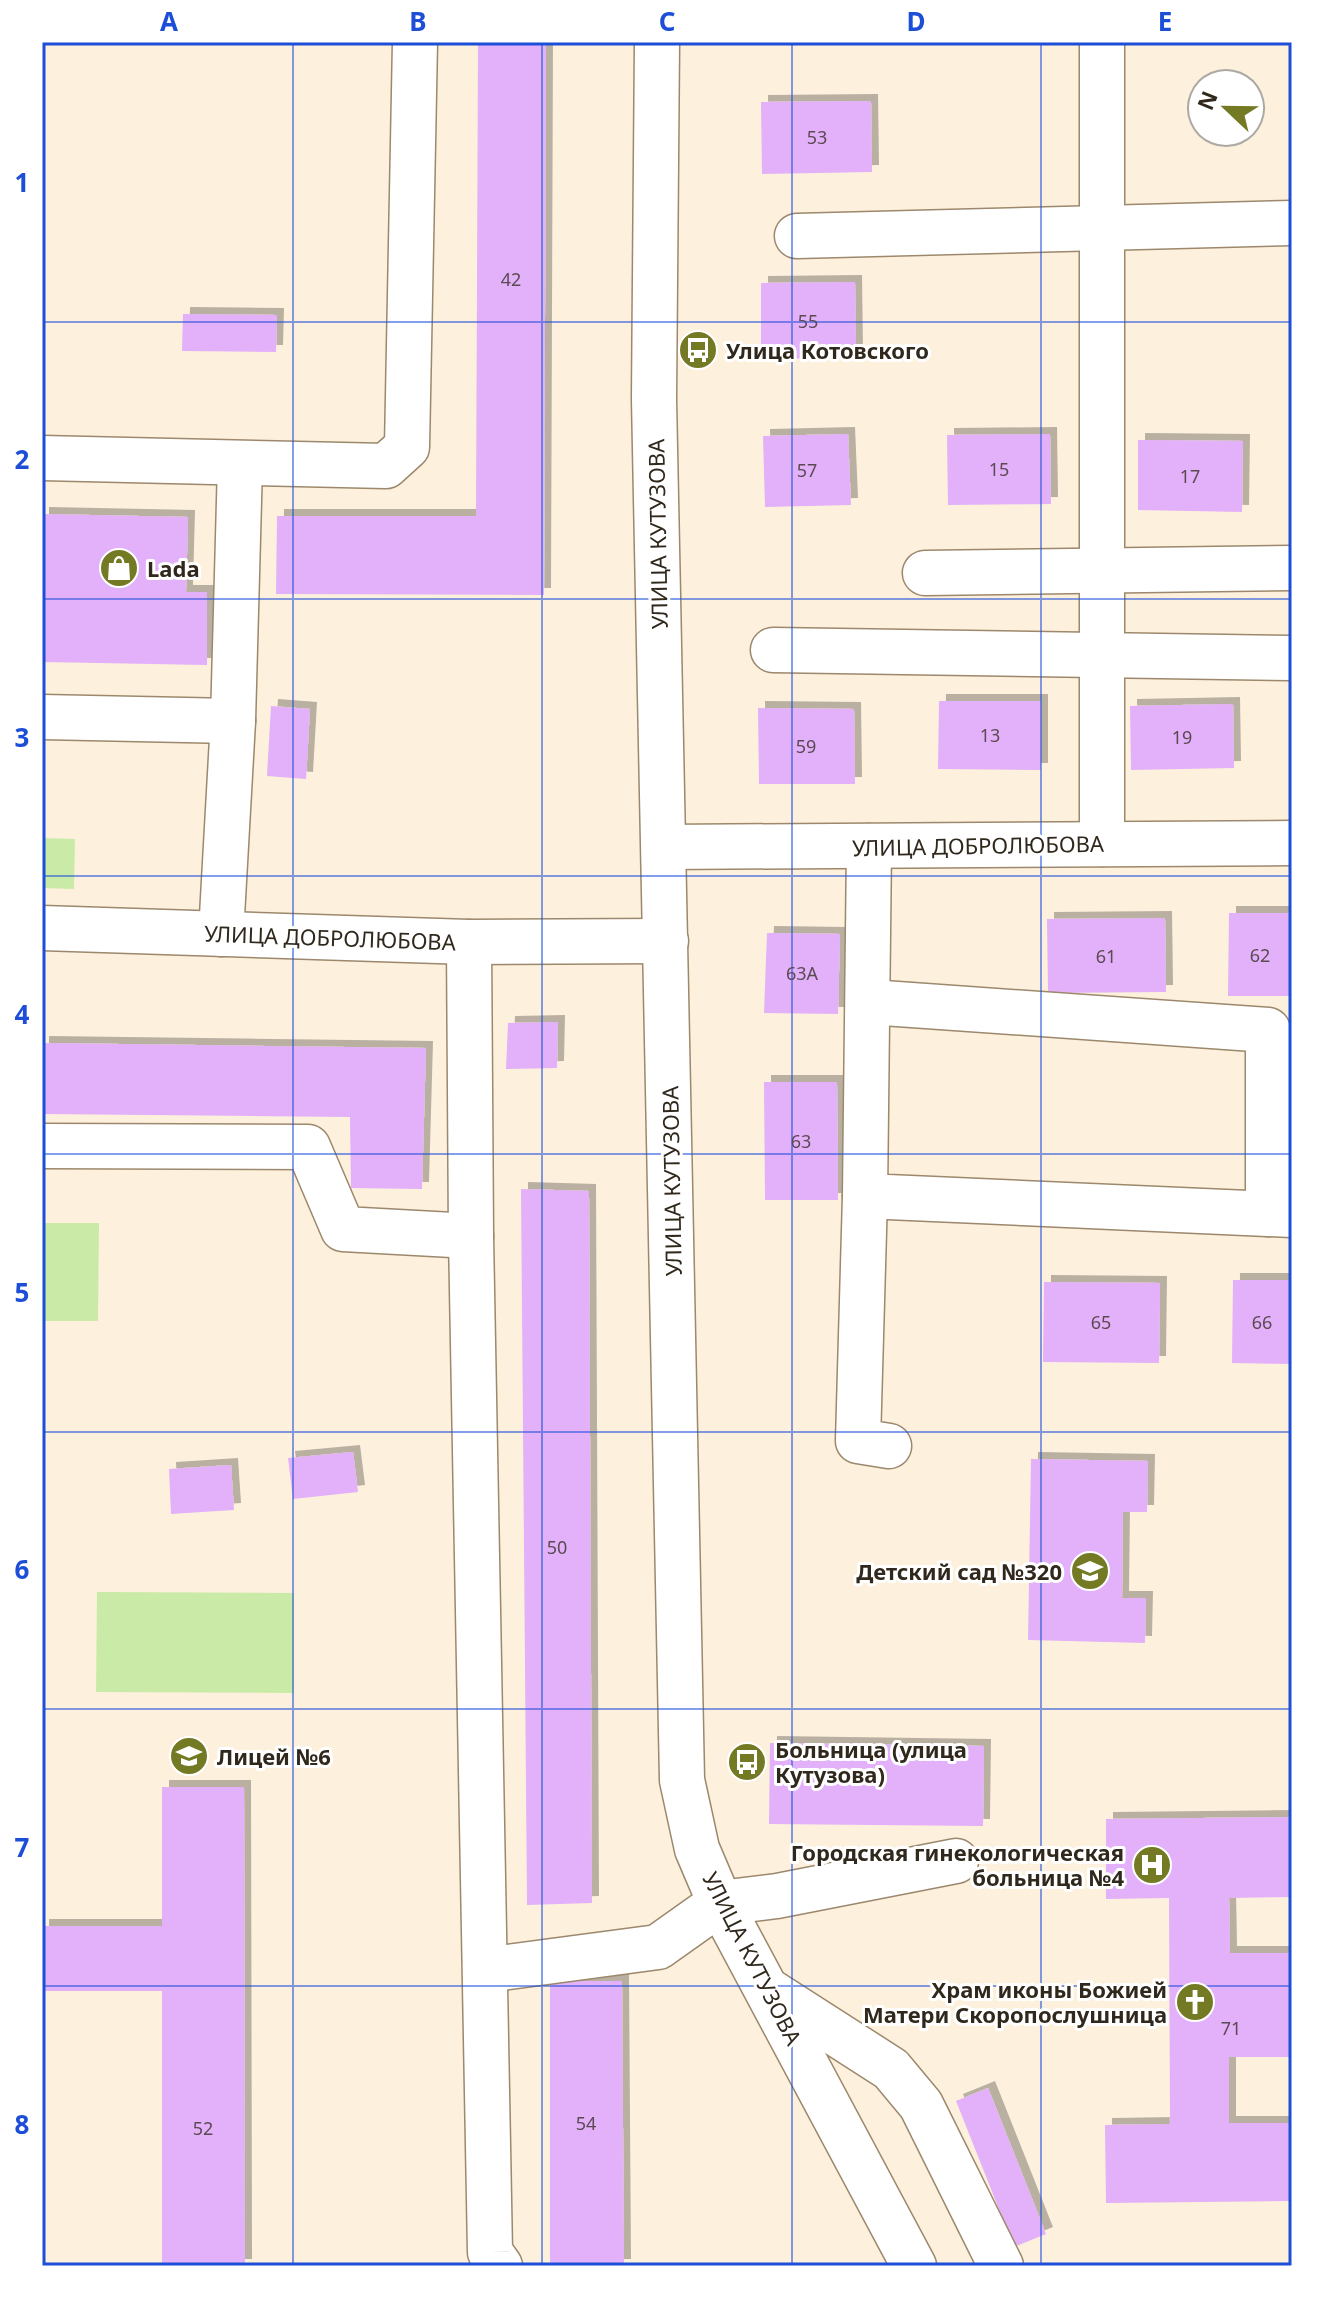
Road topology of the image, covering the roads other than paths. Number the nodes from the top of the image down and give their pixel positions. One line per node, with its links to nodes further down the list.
1 (415, 42): 8 (street)
2 (657, 42): 20 (street, УЛИЦА КУТУЗОВА)
3 (1102, 42): 5 (street)
4 (1292, 223): 5 (street)
5 (1103, 229): 6 (street); 10 (street)
6 (797, 236)
7 (42, 458): 8 (street)
8 (240, 464): 16 (street)
9 (1292, 568): 10 (street)
10 (1102, 570): 11 (street); 13 (street)
11 (925, 573)
12 (773, 650): 13 (street)
13 (1102, 656): 14 (street); 18 (street)
14 (1292, 658)
15 (42, 717): 16 (street)
16 (233, 721): 22 (street)
17 (1292, 843): 18 (street, УЛИЦА ДОБРОЛЮБОВА)
18 (1102, 844): 19 (street, УЛИЦА ДОБРОЛЮБОВА)
19 (869, 846): 20 (street, УЛИЦА ДОБРОЛЮБОВА); 25 (street)
20 (664, 847): 23 (street, УЛИЦА КУТУЗОВА)
21 (42, 928): 22 (street, УЛИЦА ДОБРОЛЮБОВА)
22 (221, 934): 24 (street, УЛИЦА ДОБРОЛЮБОВА)
23 (666, 941): 24 (street, УЛИЦА ДОБРОЛЮБОВА); 32 (street, УЛИЦА КУТУЗОВА)
24 (469, 942): 29 (street)
25 (869, 1002): 27 (street); 28 (street)
26 (42, 1146): 29 (street)
27 (865, 1196): 28 (street); 30 (street)
28 (1280, 1215)
29 (471, 1236): 33 (street)
30 (889, 1446)
31 (956, 1861): 32 (street)
32 (720, 1903): 33 (street); 34 (street, УЛИЦА КУТУЗОВА)
33 (486, 1970): 35 (street)
34 (768, 1990): 36 (street, УЛИЦА КУТУЗОВА); 37 (street)
35 (500, 2266)
36 (914, 2266)
37 (1001, 2266)

